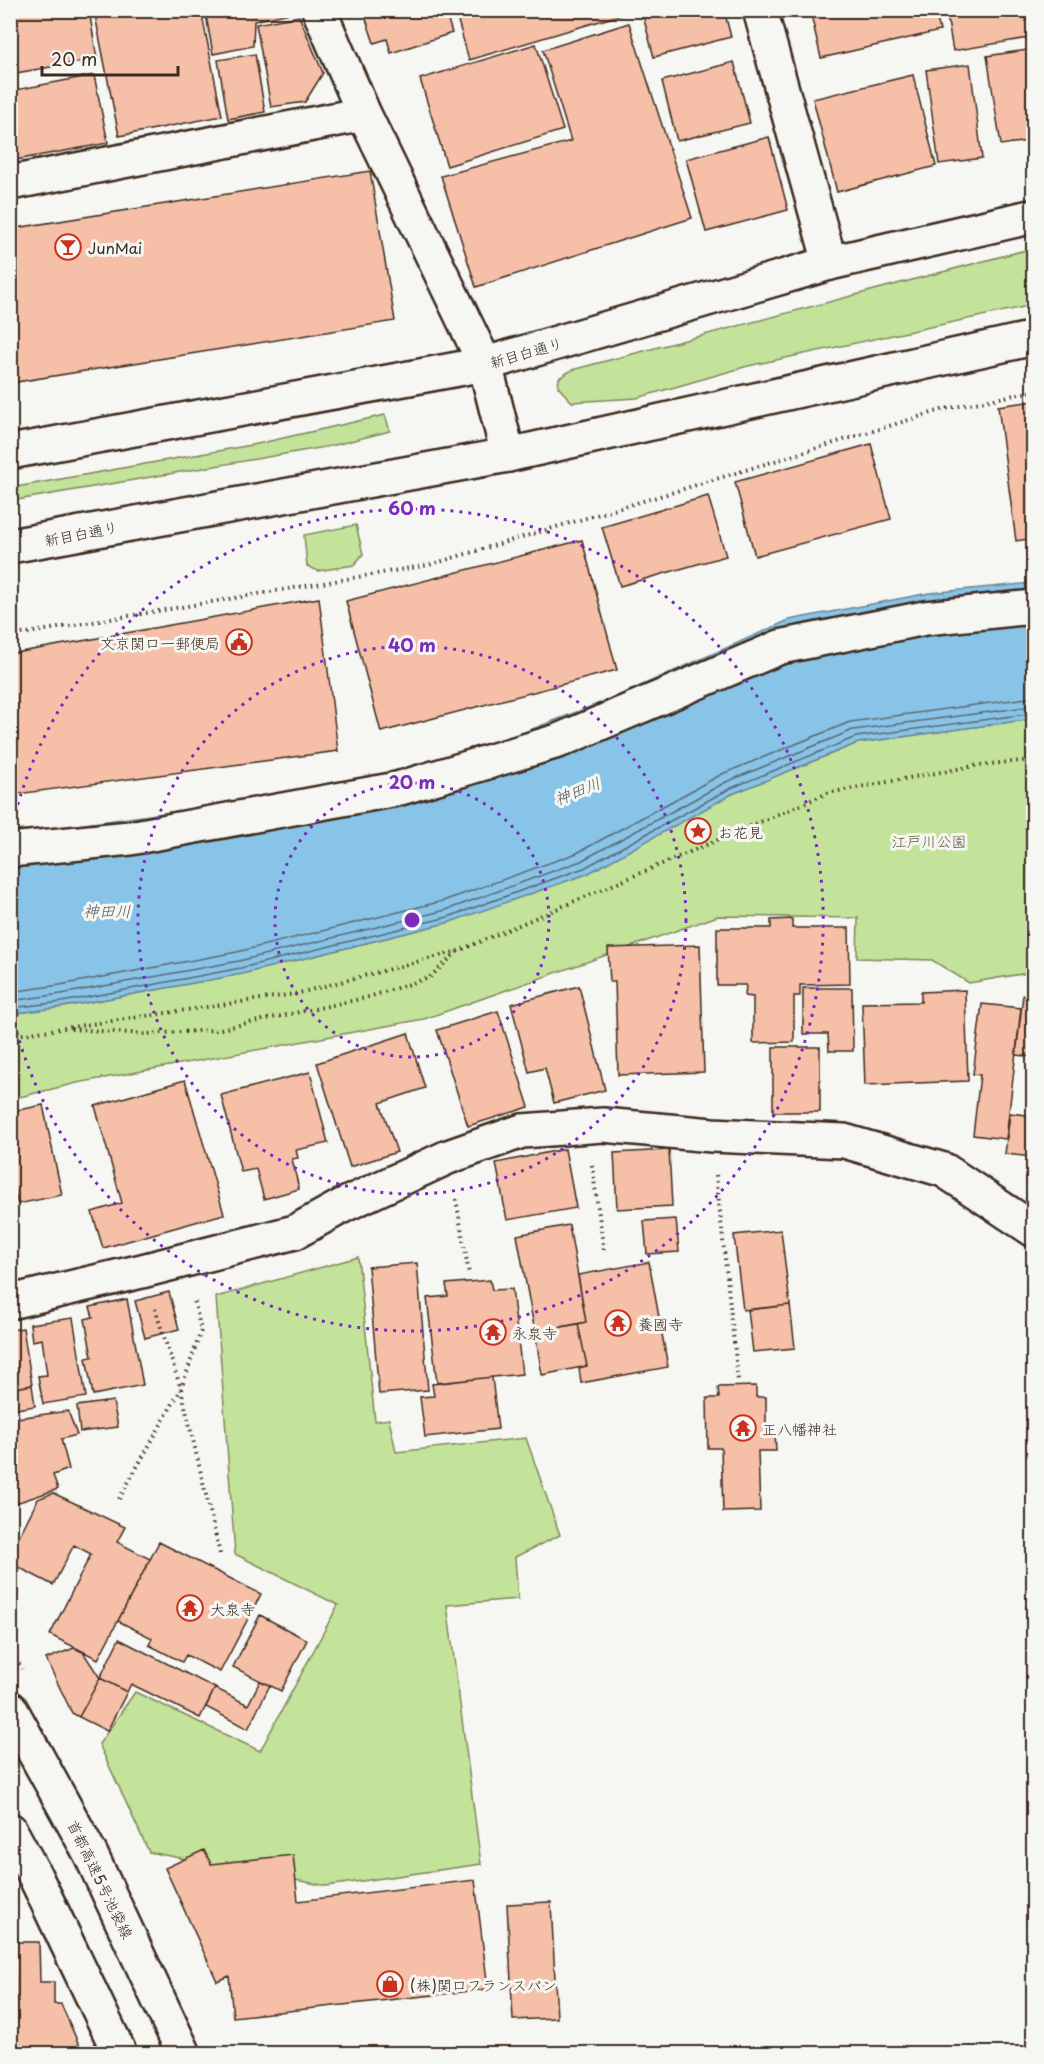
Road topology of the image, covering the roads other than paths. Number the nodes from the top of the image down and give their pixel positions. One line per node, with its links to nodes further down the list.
1 (319, 10): 3 (main road)
2 (760, 10): 6 (main road)
3 (364, 114): 4 (main road); 8 (main road)
4 (10, 183)
5 (1034, 216): 6 (main road, 新目白通り)
6 (830, 263): 8 (main road, 新目白通り)
7 (1034, 338): 10 (main road, 新目白通り)
8 (485, 364): 9 (main road, 新目白通り); 10 (main road)
9 (10, 452)
10 (508, 455): 11 (main road, 新目白通り)
11 (10, 546)
12 (1034, 607): 13 (main road)
13 (10, 850)
14 (1034, 1230): 15 (main road)
15 (10, 1302)
16 (10, 1708): 19 (main road, 首都高速5号池袋線)
17 (10, 1830): 18 (main road)
18 (120, 2054)
19 (184, 2054)

